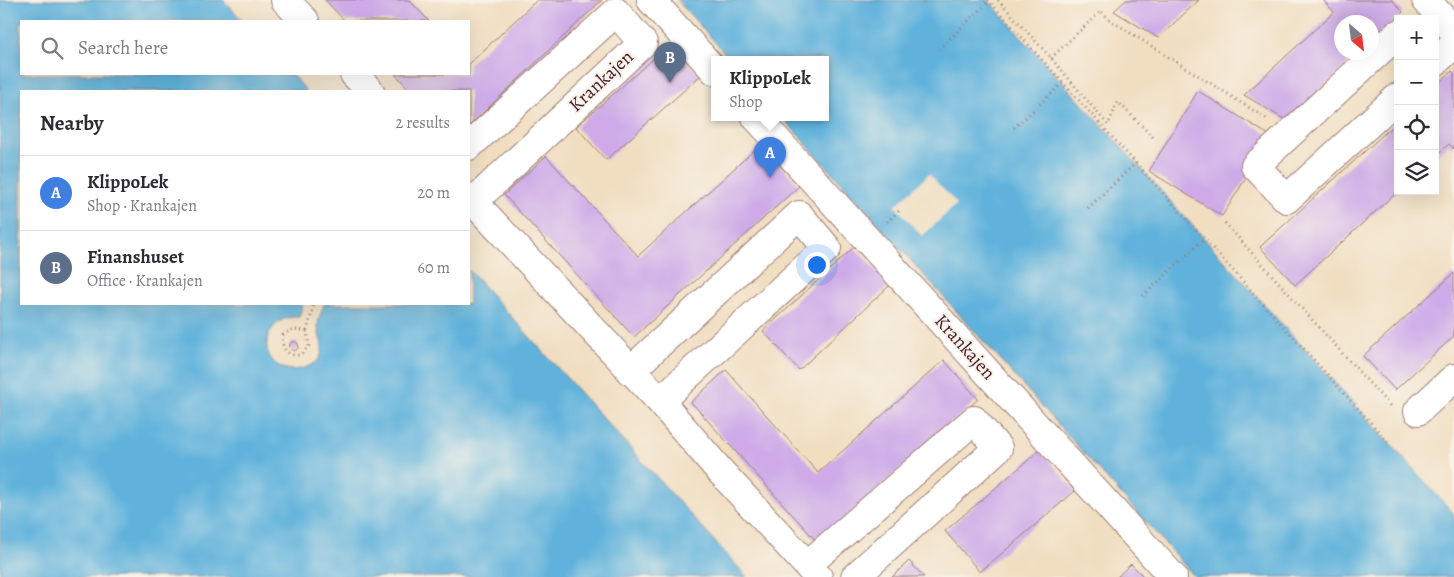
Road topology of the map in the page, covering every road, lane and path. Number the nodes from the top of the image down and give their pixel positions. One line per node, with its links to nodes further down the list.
1 (285, 0): 6 (street)
2 (651, 0): 13 (street)
3 (998, 0): 11 (path)
4 (988, 1): 10 (path); 15 (path)
5 (1423, 8): 7 (street)
6 (304, 20)
7 (1454, 30)
8 (1394, 38): 20 (street)
9 (1454, 44): 12 (street)
10 (939, 49)
11 (1051, 58): 20 (path); 21 (path)
12 (1437, 60)
13 (711, 67)
14 (355, 75): 16 (street)
15 (1063, 83): 19 (path); 23 (path)
16 (369, 90)
17 (1394, 100): 20 (street)
18 (760, 121): 40 (street, Krankajen)
19 (1014, 128)
20 (1290, 134)
21 (1155, 139)
22 (470, 145): 24 (street, Krankajen)
23 (1136, 163): 25 (path); 29 (path)
24 (471, 199): 33 (street, Krankajen)
25 (1088, 208)
26 (899, 211): 28 (path)
27 (1224, 223): 36 (path)
28 (881, 227)
29 (1204, 239): 30 (path); 37 (path)
30 (1144, 296)
31 (314, 305): 32 (path)
32 (308, 331): 32 (path)
33 (630, 371): 35 (street, Krankajen); 35 (street)
34 (1454, 378): 36 (street)
35 (660, 401): 38 (street, Krankajen)
36 (1418, 411)
37 (1390, 444)
38 (812, 571): 39 (street, Krankajen)
39 (855, 577)
40 (1173, 577)

